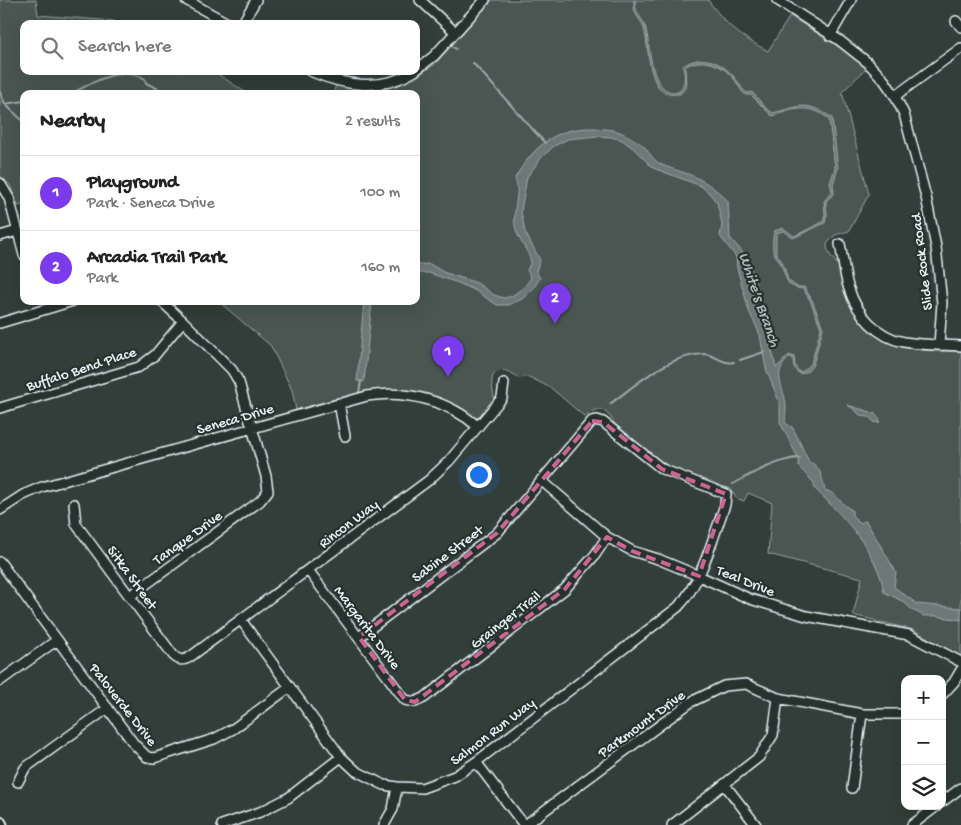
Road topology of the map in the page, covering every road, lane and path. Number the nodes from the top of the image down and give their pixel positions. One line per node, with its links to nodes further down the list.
1 (186, 0): 7 (street)
2 (256, 0): 8 (street)
3 (420, 0): 9 (street)
4 (485, 0): 9 (street)
5 (777, 0): 10 (street, Slide Rock Road)
6 (851, 0): 10 (street)
7 (222, 20)
8 (244, 20)
9 (455, 32): 12 (street)
10 (830, 36): 15 (street, Slide Rock Road)
11 (961, 48): 15 (street)
12 (420, 68)
13 (320, 75): 14 (street)
14 (407, 75)
15 (895, 96): 27 (street, Slide Rock Road)
16 (0, 183): 17 (street)
17 (17, 231): 18 (street); 19 (street)
18 (0, 236)
19 (20, 241)
20 (840, 244): 27 (street)
21 (38, 305): 24 (street)
22 (60, 305): 24 (street)
23 (165, 305): 25 (street)
24 (40, 311): 26 (street)
25 (183, 321): 31 (street, Buffalo Bend Place); 33 (street)
26 (0, 323)
27 (939, 345): 28 (street)
28 (961, 346)
29 (504, 383): 32 (street, Rincon Way)
30 (339, 403): 32 (street, Seneca Drive); 33 (street, Seneca Drive); 34 (street)
31 (0, 408)
32 (478, 426): 40 (street, Rincon Way)
33 (252, 427): 37 (street, Seneca Drive); 42 (street, Tanque Drive)
34 (345, 436)
35 (541, 480): 38 (street, Teal Drive); 41 (street, Sabine Street); 44 (street, Sabine Street)
36 (74, 504): 42 (street, Sitka Street)
37 (0, 510)
38 (607, 537): 41 (street, Teal Drive); 53 (street, Grainger Trail)
39 (0, 562): 45 (street, Paloverde Drive)
40 (308, 570): 43 (street, Rincon Way); 44 (street, Margarita Drive)
41 (698, 576): 47 (street, Teal Drive); 58 (street, Salmon Run Way)
42 (130, 596): 46 (street, Sitka Street)
43 (241, 620): 46 (street, Rincon Way); 50 (street, Salmon Run Way)
44 (359, 637): 53 (street, Margarita Drive)
45 (57, 640): 49 (street); 54 (street, Paloverde Drive)
46 (181, 660)
47 (961, 662)
48 (961, 670): 51 (street)
49 (0, 681)
50 (290, 687): 54 (street, Paloverde Drive); 57 (street, Salmon Run Way)
51 (946, 691)
52 (778, 698): 55 (street, Parkmount Drive); 60 (street); 68 (street, Parkmount Drive)
53 (405, 700)
54 (108, 708): 59 (street)
55 (862, 714): 56 (street, Parkmount Drive); 62 (street)
56 (901, 714)
57 (341, 757): 61 (street, Salmon Run Way); 66 (street)
58 (476, 762): 61 (street, Salmon Run Way); 68 (street)
59 (18, 782)
60 (725, 785): 69 (street); 70 (street)
61 (396, 787): 67 (street)
62 (852, 788)
63 (961, 788): 64 (street)
64 (946, 799)
65 (932, 810): 71 (street)
66 (222, 825)
67 (384, 825)
68 (525, 825)
69 (672, 825)
70 (756, 825)
71 (912, 825)

